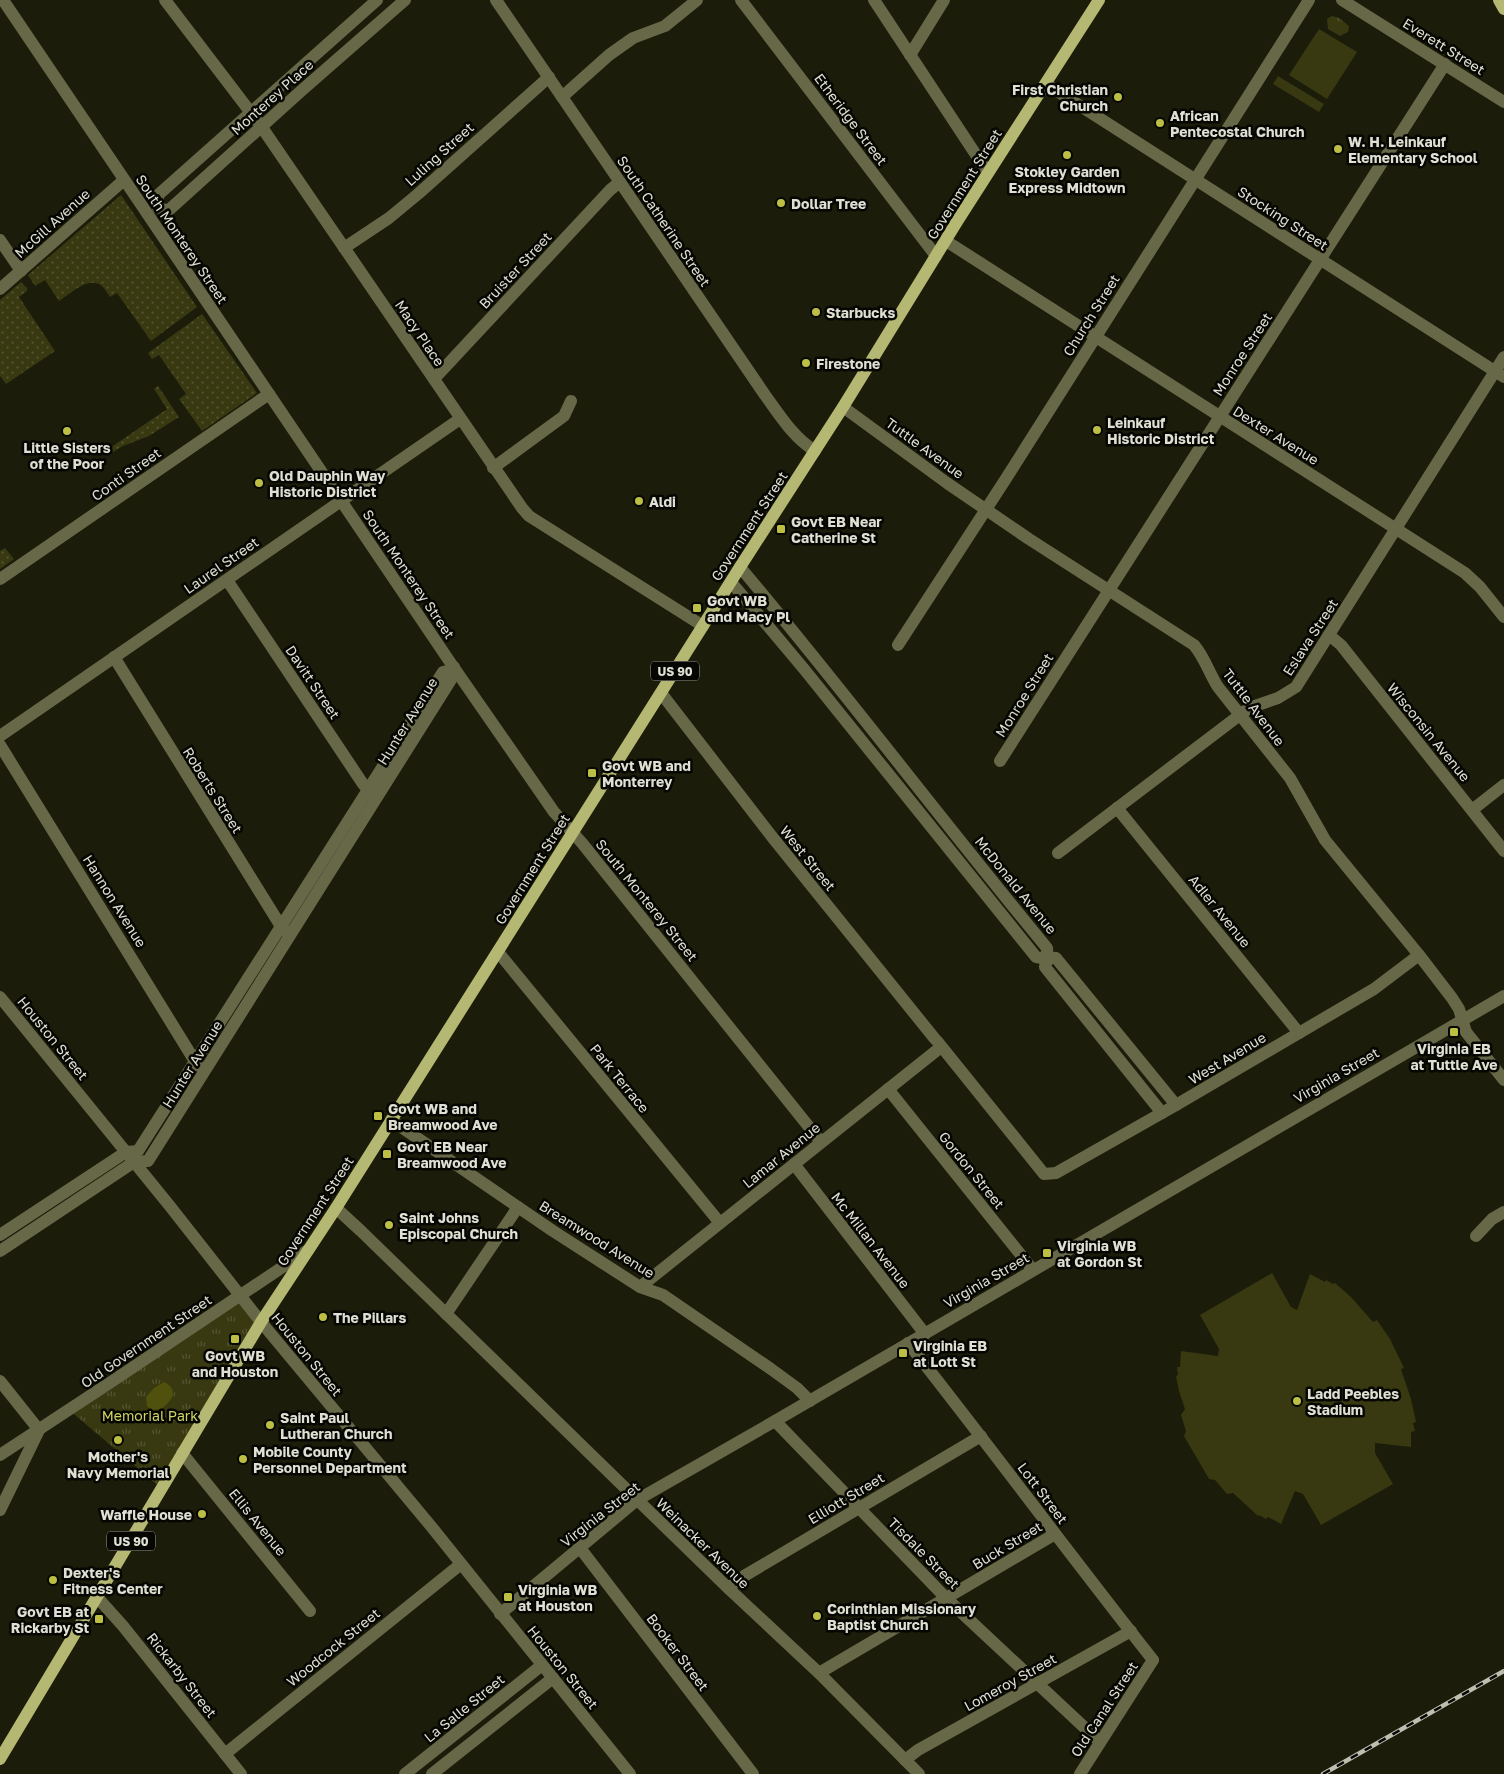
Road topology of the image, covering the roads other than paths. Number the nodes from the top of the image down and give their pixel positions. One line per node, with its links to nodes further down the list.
1 (3, 0): 25 (street, South Monterey Street)
2 (165, 0): 21 (street, Macy Place)
3 (377, 0): 21 (street, Monterey Place)
4 (405, 0): 22 (street, Monterey Place)
5 (496, 0): 17 (street, South Catherine Street)
6 (697, 0): 19 (street)
7 (741, 0): 31 (street, Etheridge Street)
8 (874, 0): 15 (street)
9 (944, 0): 15 (street)
10 (1099, 0): 18 (main road, Government Street / US 90)
11 (1309, 0): 24 (street, Church Street)
12 (1342, 0): 16 (street, Everett Street)
13 (1499, 0): 14 (main road)
14 (1504, 8)
15 (910, 55): 23 (street)
16 (1445, 64): 20 (street, Everett Street); 32 (street, Monroe Street)
17 (549, 77): 19 (street, South Catherine Street); 30 (street, Luling Street)
18 (1046, 84): 23 (main road, Government Street / US 90); 24 (street, Stocking Street)
19 (562, 97): 26 (street, South Catherine Street)
20 (1504, 102)
21 (251, 112): 22 (street, Macy Place); 27 (street, Monterey Place)
22 (261, 126): 27 (street, Monterey Place); 30 (street, Macy Place)
23 (988, 173): 29 (main road, Government Street / US 90)
24 (1194, 179): 32 (street, Stocking Street); 35 (street, Church Street)
25 (124, 180): 27 (street, South Monterey Street); 33 (street, McGill Avenue)
26 (620, 182): 38 (street, Bruister Street); 44 (street, South Catherine Street)
27 (153, 212): 39 (street, South Monterey Street)
28 (0, 240): 33 (street)
29 (946, 240): 31 (main road, Government Street / US 90); 35 (street, Dexter Avenue)
30 (344, 248): 38 (street, Macy Place)
31 (936, 256): 41 (main road, Government Street / US 90)
32 (1320, 259): 37 (street, Stocking Street); 42 (street, Monroe Street)
33 (21, 271): 34 (street, McGill Avenue)
34 (0, 289)
35 (1094, 337): 42 (street, Dexter Avenue); 47 (street, Church Street)
36 (1504, 357): 37 (street, Eslava Street)
37 (1500, 374): 48 (street, Eslava Street)
38 (434, 379): 43 (street, Macy Place)
39 (269, 394): 46 (street, South Monterey Street); 50 (street, Conti Street)
40 (571, 401): 45 (street)
41 (843, 407): 44 (main road, Government Street / US 90); 47 (street, Tuttle Avenue)
42 (1220, 417): 48 (street, Dexter Avenue); 53 (street, Monroe Street)
43 (460, 419): 45 (street, Macy Place); 46 (street, Laurel Street)
44 (815, 451): 49 (main road, Government Street / US 90)
45 (494, 468): 55 (street, Macy Place)
46 (341, 500): 51 (street, Laurel Street); 59 (street, South Monterey Street)
47 (986, 509): 53 (street, Tuttle Avenue); 57 (street, Church Street)
48 (1396, 529): 54 (street, Dexter Avenue); 56 (street, Eslava Street)
49 (740, 567): 52 (main road, Government Street / US 90); 52 (street, McDonald Avenue)
50 (0, 579)
51 (226, 580): 58 (street, Laurel Street); 66 (street, Davitt Street)
52 (731, 582): 55 (main road, Government Street / US 90)
53 (1109, 590): 61 (street, Tuttle Avenue); 64 (street, Monroe Street)
54 (1504, 617)
55 (703, 626): 60 (main road, Government Street / US 90)
56 (1329, 636): 61 (street, Eslava Street); 68 (street, Wisconsin Avenue)
57 (898, 645)
58 (114, 657): 62 (street, Laurel Street); 72 (street, Roberts Street)
59 (452, 669): 66 (street, Hunter Avenue); 69 (street, South Monterey Street)
60 (661, 693): 69 (main road, Government Street / US 90); 79 (street, West Street)
61 (1240, 715): 67 (street, Eslava Street); 74 (street, Tuttle Avenue)
62 (0, 736)
63 (0, 745): 80 (street, Hannon Avenue)
64 (1000, 761)
65 (1504, 785): 68 (street)
66 (373, 794): 72 (street, Hunter Avenue)
67 (1117, 808): 71 (street, Eslava Street); 78 (street, Adler Avenue)
68 (1472, 810): 70 (street, Wisconsin Avenue)
69 (572, 833): 73 (main road, Government Street / US 90); 86 (street, South Monterey Street)
70 (1504, 851)
71 (1058, 853)
72 (286, 932): 80 (street, Hunter Avenue)
73 (498, 952): 85 (main road, Government Street / US 90); 93 (street, Park Terrace)
74 (1419, 955): 77 (street, Tuttle Avenue); 78 (street, West Avenue)
75 (1504, 996): 77 (street, Virginia Street)
76 (0, 997): 87 (street, Houston Street)
77 (1462, 1020): 81 (street, Tuttle Avenue); 98 (street, Virginia Street)
78 (1299, 1033): 83 (street, West Avenue)
79 (937, 1043): 82 (street, Lamar Avenue); 89 (street, West Street)
80 (200, 1067): 87 (street, Hunter Avenue)
81 (1504, 1080)
82 (888, 1089): 86 (street, Lamar Avenue); 98 (street, Gordon Street)
83 (1176, 1106): 84 (street, West Avenue); 84 (street)
84 (1162, 1113): 89 (street, West Avenue)
85 (391, 1120): 90 (street, Breamwood Avenue); 91 (main road, Government Street / US 90)
86 (822, 1142): 88 (street, Lamar Avenue)
87 (130, 1157): 94 (street, Hunter Avenue); 97 (street, Hunter Avenue); 100 (street, Houston Street)
88 (794, 1164): 93 (street, Lamar Avenue); 103 (street, Mc Millan Avenue)
89 (1044, 1174)
90 (518, 1207): 99 (street, Breamwood Avenue); 101 (street)
91 (336, 1208): 96 (main road, Government Street / US 90); 101 (street, Weinacker Avenue)
92 (1504, 1212): 95 (street)
93 (720, 1223): 99 (street, Lamar Avenue)
94 (1, 1232)
95 (1476, 1236)
96 (308, 1250): 100 (street, Old Government Street); 102 (main road, Government Street / US 90)
97 (0, 1251)
98 (1033, 1270): 103 (street, Virginia Street)
99 (640, 1287): 106 (street, Breamwood Avenue)
100 (241, 1295): 102 (street, Houston Street); 108 (street, Old Government Street)
101 (446, 1314): 112 (street, Weinacker Avenue)
102 (262, 1322): 110 (main road, Government Street / US 90); 117 (street, Houston Street)
103 (925, 1334): 104 (street, Virginia Street)
104 (908, 1343): 106 (street, Virginia Street); 109 (street, Lott Street)
105 (0, 1381): 108 (street)
106 (810, 1401): 107 (street, Virginia Street)
107 (776, 1421): 112 (street, Virginia Street); 113 (street, Tisdale Street)
108 (39, 1430): 111 (street, Old Government Street); 114 (street)
109 (981, 1436): 113 (street, Elliott Street); 115 (street, Lott Street)
110 (182, 1453): 119 (main road, Government Street / US 90); 121 (street, Ellis Avenue)
111 (0, 1455)
112 (637, 1500): 116 (street, Virginia Street); 118 (street, Weinacker Avenue)
113 (858, 1508): 118 (street, Elliott Street); 120 (street, Tisdale Street)
114 (0, 1510)
115 (1055, 1534): 120 (street, Buck Street); 123 (street, Lott Street)
116 (580, 1548): 122 (street, Virginia Street); 138 (street, Booker Street)
117 (461, 1564): 122 (street, Houston Street); 130 (street, Woodcock Street)
118 (728, 1588): 126 (street, Weinacker Avenue)
119 (98, 1597): 130 (street, Rickarby Street); 131 (main road, Government Street / US 90)
120 (947, 1598): 126 (street, Buck Street); 128 (street, Tisdale Street)
121 (310, 1611)
122 (500, 1614): 125 (street, Houston Street)
123 (1131, 1632): 124 (street, Lott Street); 128 (street, Lomeroy Street)
124 (1153, 1660): 129 (street, Old Canal Street)
125 (542, 1665): 127 (street, Houston Street); 133 (street, La Salle Street)
126 (819, 1673): 132 (street, Weinacker Avenue)
127 (553, 1678): 136 (street); 137 (street, Houston Street)
128 (1038, 1683): 129 (street, Tisdale Street); 132 (street, Lomeroy Street)
129 (1100, 1742): 140 (street, Old Canal Street)
130 (225, 1754): 134 (street, Rickarby Street)
131 (0, 1759)
132 (906, 1760): 139 (street, Weinacker Avenue)
133 (420, 1769): 135 (street, La Salle Street)
134 (241, 1774)
135 (405, 1774)
136 (432, 1774)
137 (630, 1774)
138 (753, 1774)
139 (919, 1774)
140 (1080, 1774)

